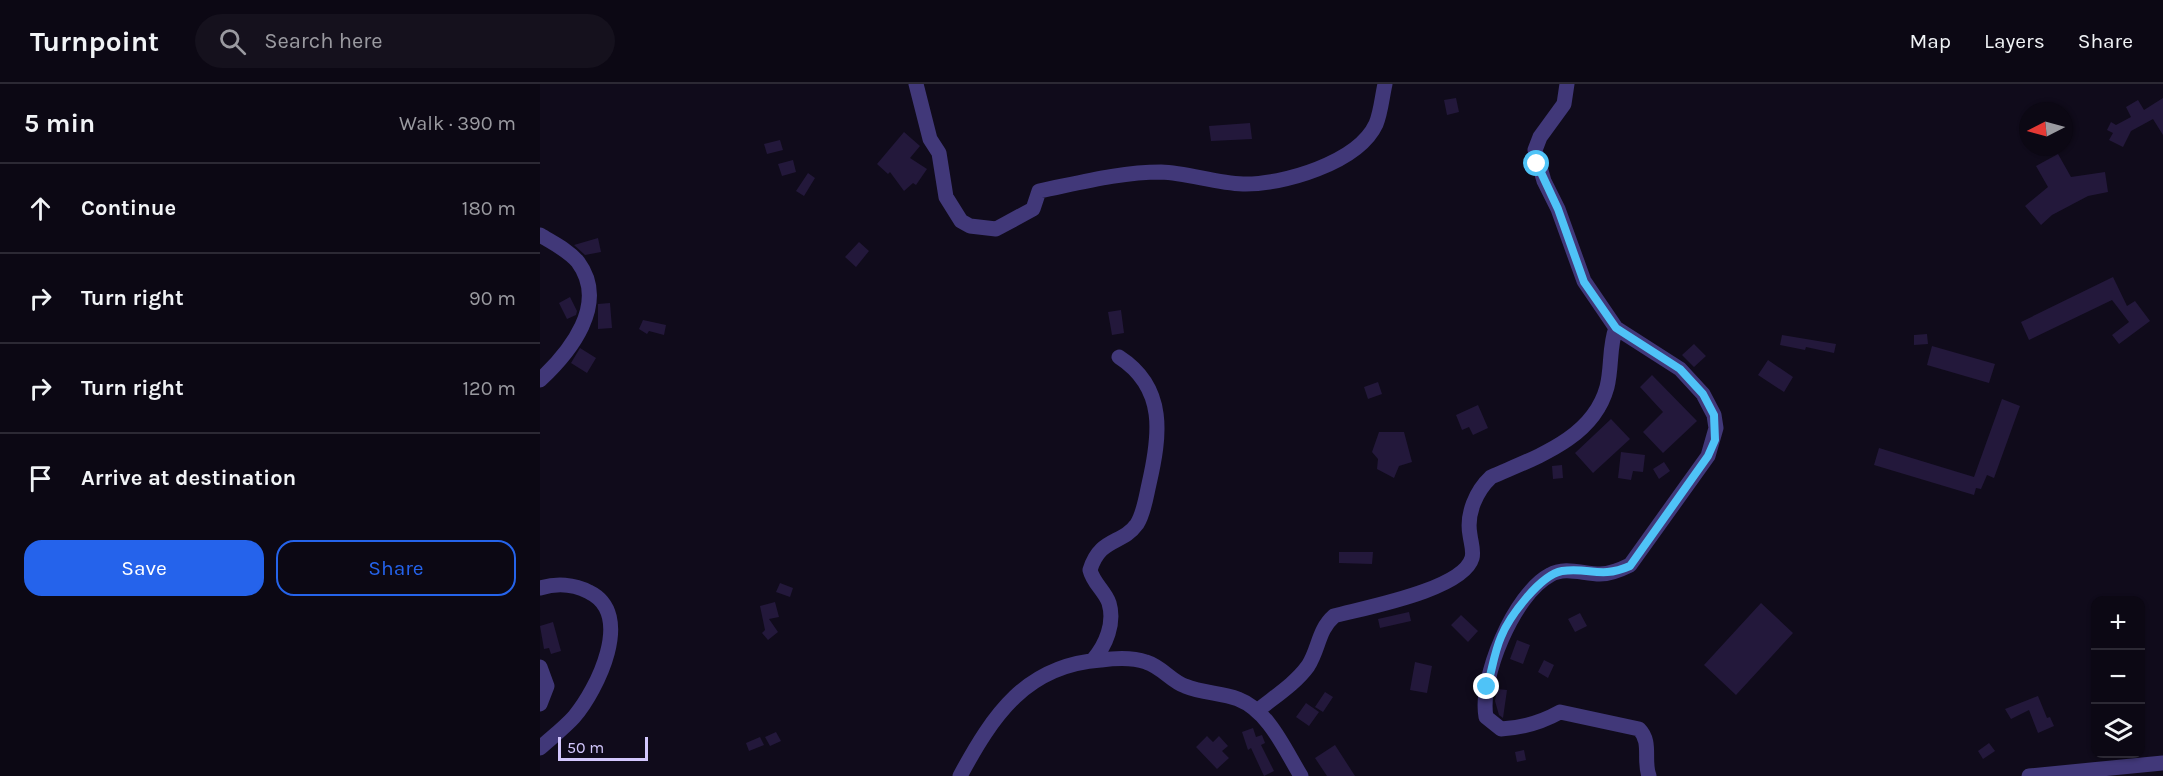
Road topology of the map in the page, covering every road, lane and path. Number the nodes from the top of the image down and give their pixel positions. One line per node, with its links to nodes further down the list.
1 (916, 84): 2 (street)
2 (1385, 84)
3 (1567, 84): 5 (street)
4 (540, 235): 7 (street)
5 (1616, 328): 12 (street); 17 (street)
6 (1119, 357): 9 (street)
7 (540, 380)
8 (540, 588): 13 (street)
9 (1093, 660): 12 (street); 15 (street)
10 (540, 667): 11 (street)
11 (540, 704)
12 (1257, 711): 16 (street)
13 (540, 748)
14 (2163, 763): 18 (street)
15 (960, 776)
16 (1301, 776)
17 (1649, 776)
18 (2029, 776)

